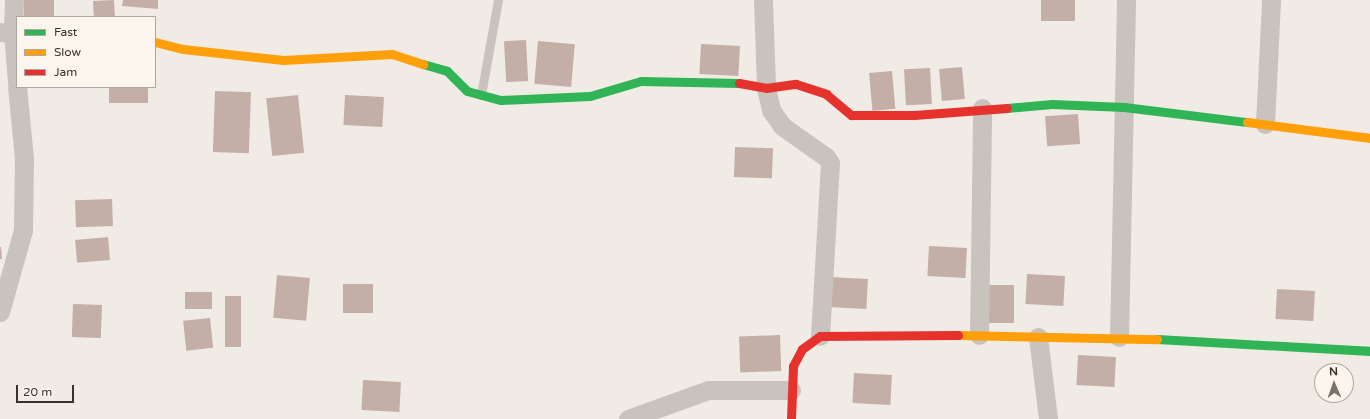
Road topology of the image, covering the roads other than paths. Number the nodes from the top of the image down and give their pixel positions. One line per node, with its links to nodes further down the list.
1 (14, 0): 6 (street)
2 (498, 0): 11 (lane)
3 (763, 0): 10 (street)
4 (1126, 0): 12 (street)
5 (1271, 0): 14 (street)
6 (10, 33): 8 (street)
7 (156, 42): 11 (street)
8 (16, 75)
9 (17, 88): 16 (street)
10 (766, 88): 11 (street); 13 (street); 18 (street)
11 (481, 95)
12 (1124, 107): 13 (street); 14 (street); 20 (street)
13 (982, 108): 17 (street)
14 (1265, 124): 15 (street)
15 (1370, 138)
16 (0, 312)
17 (979, 335): 18 (street); 19 (street)
18 (820, 336): 22 (street)
19 (1038, 337): 20 (street); 25 (street)
20 (1119, 337): 21 (street)
21 (1370, 351)
22 (791, 390): 23 (street); 24 (street)
23 (628, 419)
24 (791, 419)
25 (1048, 419)

